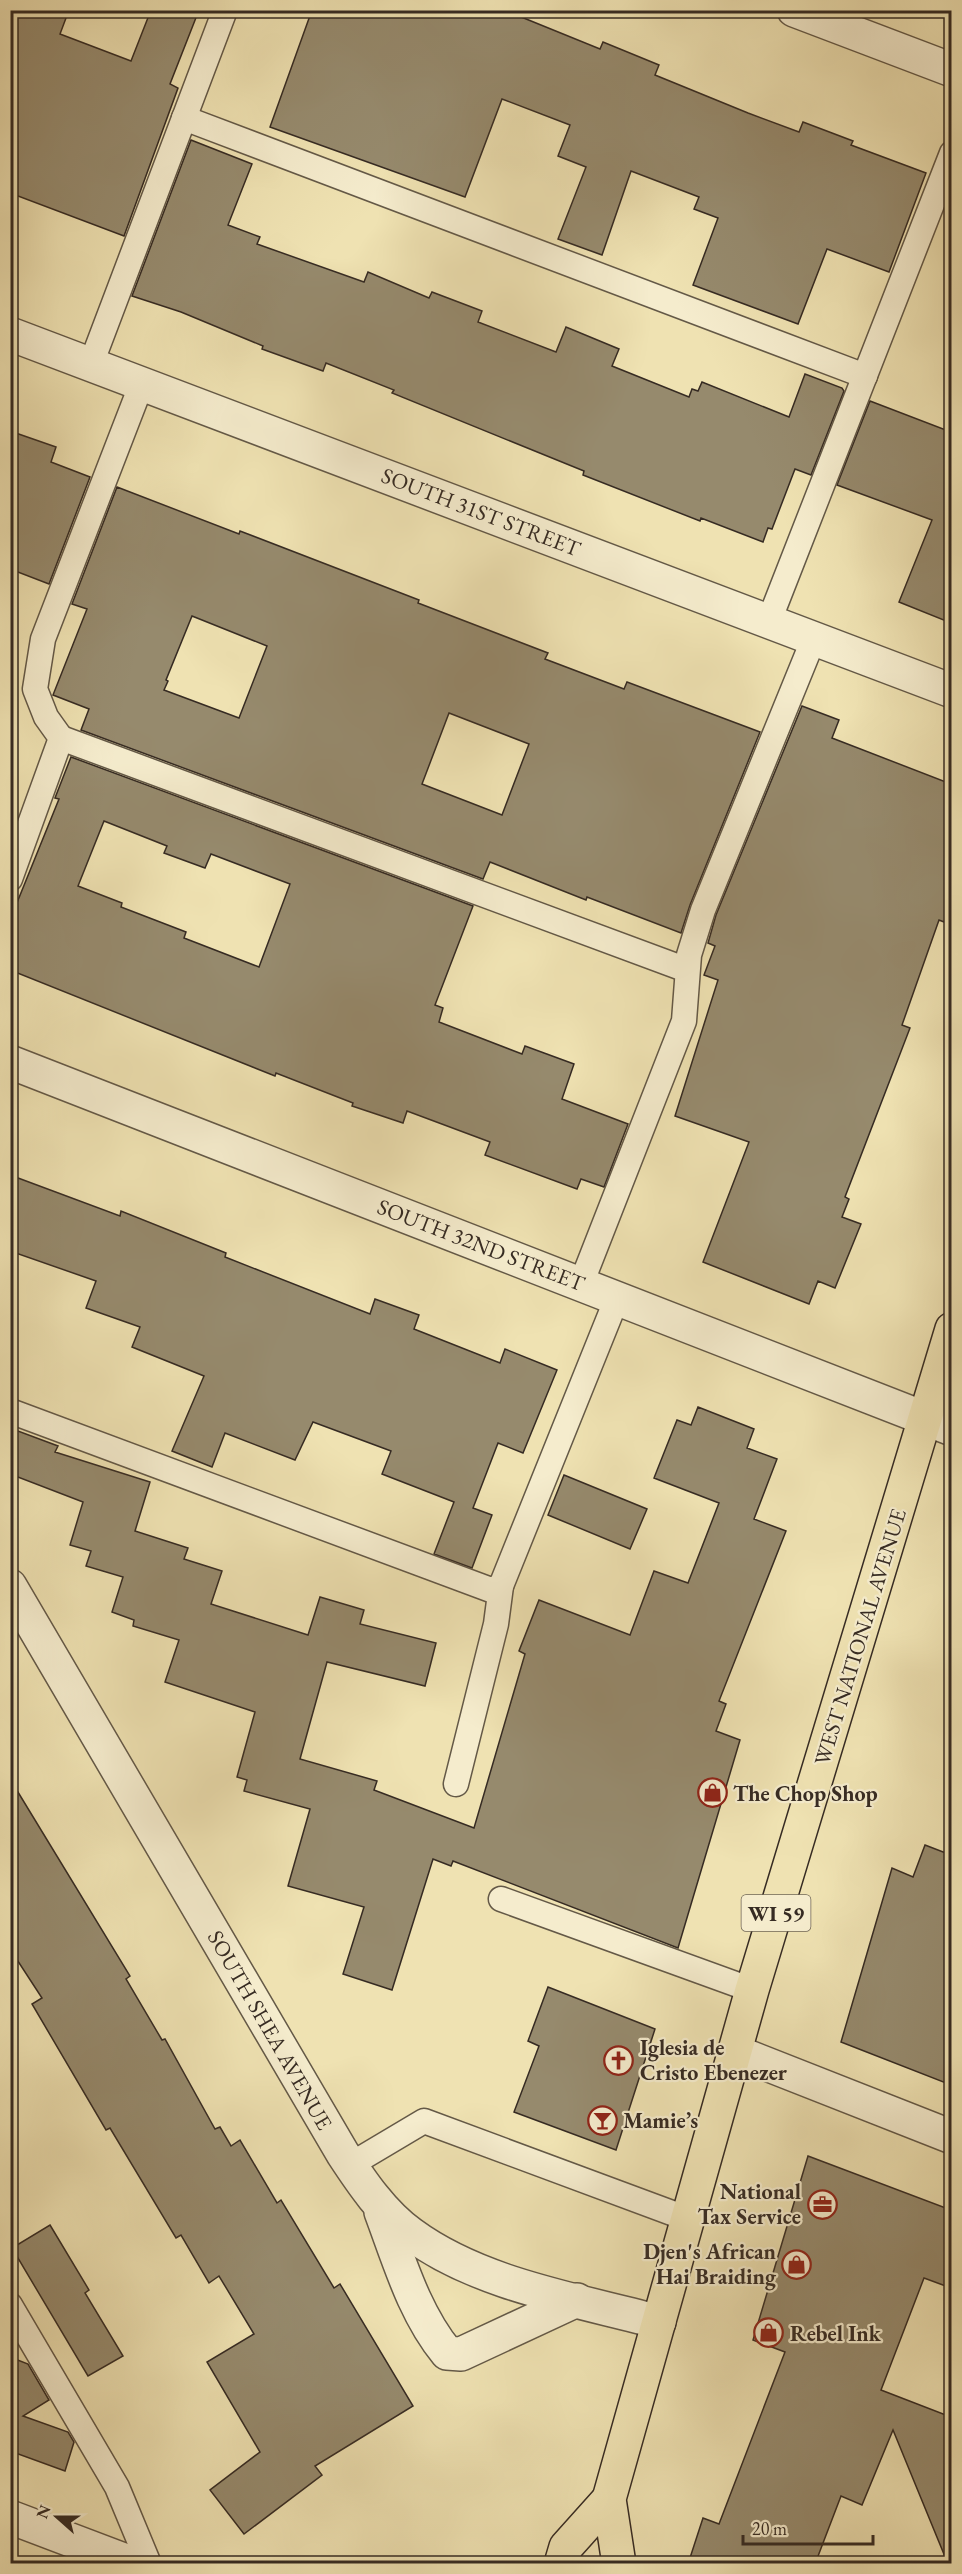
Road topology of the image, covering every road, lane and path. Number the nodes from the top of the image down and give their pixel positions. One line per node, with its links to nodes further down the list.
1 (225, 10): 4 (lane)
2 (794, 10): 3 (street)
3 (950, 65)
4 (184, 118): 7 (lane); 8 (lane)
5 (951, 153): 8 (lane)
6 (10, 334): 7 (street, SOUTH 31ST STREET)
7 (91, 364): 9 (street, SOUTH 31ST STREET)
8 (865, 376): 10 (lane)
9 (142, 383): 10 (street, SOUTH 31ST STREET); 13 (lane)
10 (769, 621): 11 (street, SOUTH 31ST STREET)
11 (814, 638): 12 (street, SOUTH 31ST STREET); 15 (lane)
12 (951, 691)
13 (61, 738): 14 (lane); 15 (lane)
14 (10, 879)
15 (687, 970): 17 (lane)
16 (10, 1062): 17 (street, SOUTH 32ND STREET)
17 (581, 1284): 18 (street, SOUTH 32ND STREET)
18 (617, 1298): 21 (street, SOUTH 32ND STREET); 23 (lane)
19 (951, 1329): 21 (main road, WEST NATIONAL AVENUE / WI 59)
20 (10, 1411): 23 (lane)
21 (939, 1424): 26 (main road, WEST NATIONAL AVENUE / WI 59)
22 (10, 1586): 29 (street, SOUTH SHEA AVENUE)
23 (501, 1586): 24 (lane)
24 (456, 1784)
25 (501, 1899): 26 (lane)
26 (752, 1990): 27 (main road, WEST NATIONAL AVENUE / WI 59)
27 (736, 2052): 28 (street); 31 (main road, WEST NATIONAL AVENUE / WI 59)
28 (951, 2137)
29 (350, 2165): 30 (street, SOUTH SHEA AVENUE); 31 (lane)
30 (377, 2202): 32 (street, SOUTH SHEA AVENUE); 32 (street)
31 (688, 2218): 34 (main road, WEST NATIONAL AVENUE / WI 59)
32 (577, 2300): 34 (street, SOUTH SHEA AVENUE)
33 (10, 2305): 38 (lane)
34 (659, 2322): 35 (main road, WEST NATIONAL AVENUE / WI 59)
35 (609, 2499): 39 (main road, WEST NATIONAL AVENUE / WI 59); 40 (main road, WEST NATIONAL AVENUE / WI 59)
36 (10, 2517): 37 (street)
37 (134, 2564)
38 (149, 2564)
39 (561, 2564)
40 (619, 2564)

